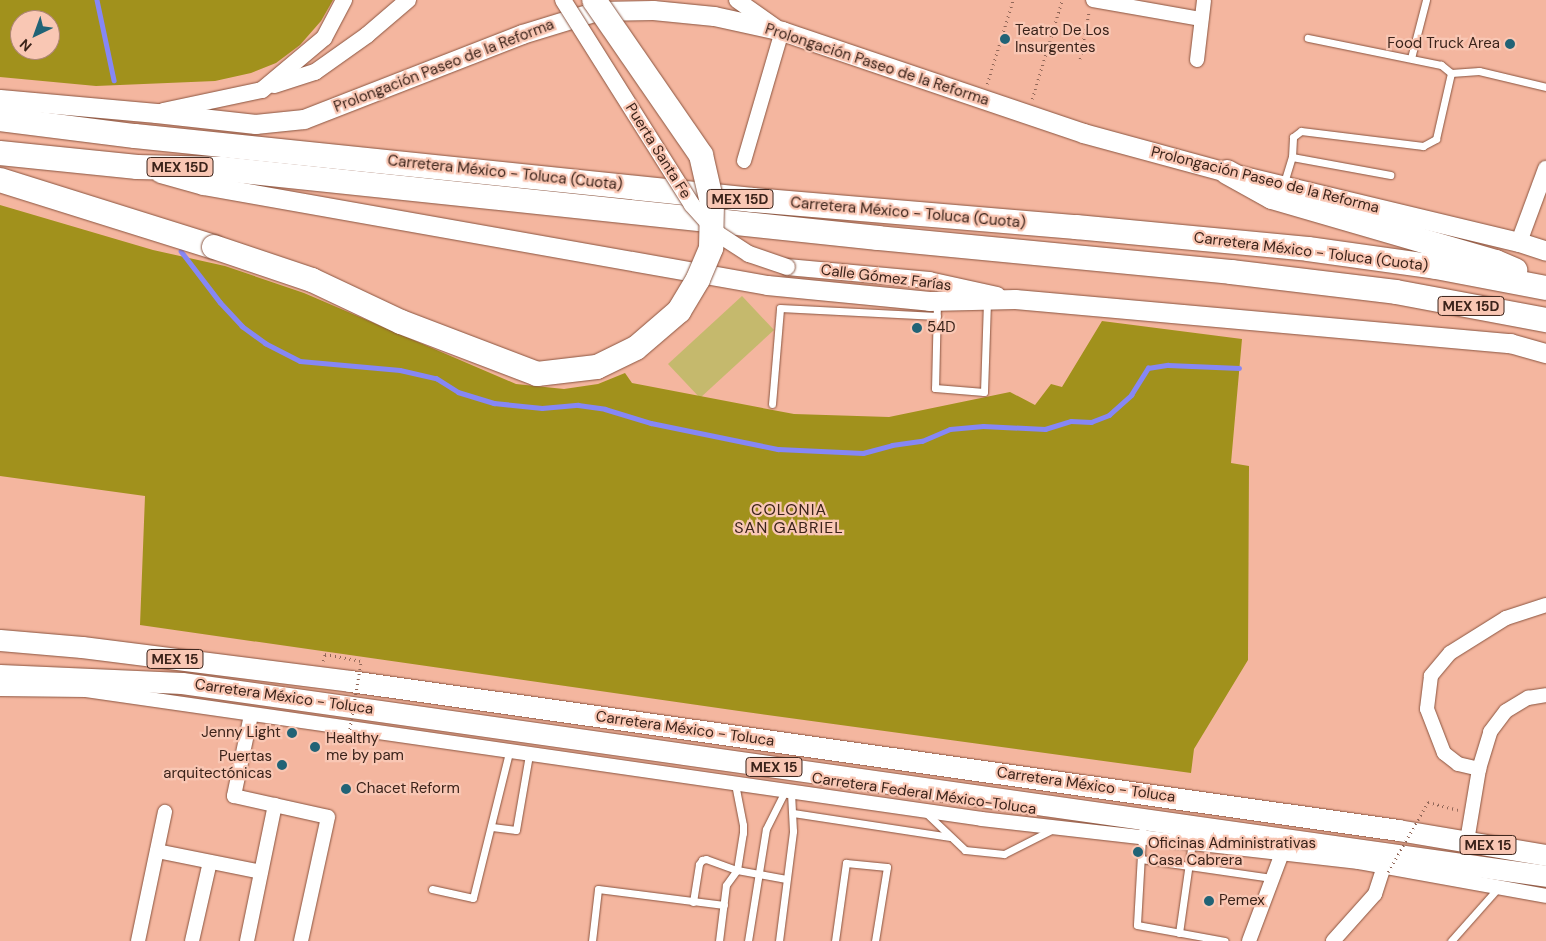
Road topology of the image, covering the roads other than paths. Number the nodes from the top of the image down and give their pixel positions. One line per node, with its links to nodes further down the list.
1 (344, 0): 16 (street)
2 (408, 0): 16 (street)
3 (563, 0): 31 (street, Puerta Santa Fe, bridge)
4 (594, 0): 27 (highway, bridge)
5 (737, 0): 10 (street)
6 (1204, 0): 9 (street)
7 (1426, 0): 12 (lane)
8 (1091, 4): 9 (street)
9 (1201, 19): 13 (street)
10 (782, 31): 18 (main road, Prolongación Paseo de la Reforma); 22 (street); 25 (main road, Prolongación Paseo de la Reforma)
11 (1308, 38): 12 (lane)
12 (1411, 58): 14 (lane)
13 (1197, 60)
14 (1451, 73): 15 (lane); 21 (lane)
15 (1546, 87)
16 (262, 90): 18 (street)
17 (0, 99): 18 (main road, Prolongación Paseo de la Reforma)
18 (156, 113)
19 (0, 119): 33 (highway, Carretera México - Toluca (Cuota) / MEX 15D)
20 (0, 153): 23 (highway, MEX 15D)
21 (1292, 157): 26 (lane); 28 (lane)
22 (744, 161)
23 (137, 167): 36 (main road); 37 (highway, Carretera México - Toluca (Cuota) / MEX 15D)
24 (1546, 169): 29 (street)
25 (1227, 172): 28 (main road, Prolongación Paseo de la Reforma); 32 (highway)
26 (1390, 175)
27 (0, 180)
28 (1283, 186): 29 (main road, Prolongación Paseo de la Reforma)
29 (1519, 242): 30 (main road, Prolongación Paseo de la Reforma)
30 (1546, 252)
31 (787, 267): 35 (street, Calle Gómez Farías)
32 (1546, 284)
33 (1546, 288)
34 (987, 296): 35 (main road); 35 (lane); 38 (main road)
35 (937, 300): 36 (main road)
36 (861, 303): 39 (lane)
37 (1546, 320)
38 (1546, 353)
39 (772, 404)
40 (1546, 605): 48 (street)
41 (0, 640): 60 (main road, Carretera México - Toluca / MEX 15)
42 (0, 675): 57 (main road, Carretera México - Toluca / MEX 15)
43 (0, 689): 45 (street, Carretera Federal México-Toluca)
44 (1546, 695): 48 (street)
45 (251, 716): 46 (street, Carretera Federal México-Toluca); 51 (street)
46 (509, 752): 47 (street, Carretera Federal México-Toluca); 55 (lane)
47 (529, 755): 49 (street, Carretera Federal México-Toluca); 55 (lane)
48 (1479, 769): 60 (street)
49 (735, 784): 50 (street, Carretera Federal México-Toluca); 68 (lane)
50 (788, 792): 52 (street, Carretera Federal México-Toluca); 54 (lane); 70 (lane)
51 (275, 805): 69 (street); 83 (street)
52 (923, 810): 56 (street, Carretera Federal México-Toluca); 59 (lane)
53 (165, 812): 61 (street)
54 (793, 813): 59 (lane); 73 (lane)
55 (492, 827): 75 (lane)
56 (1057, 827): 57 (street, Carretera Federal México-Toluca); 59 (lane)
57 (1142, 828): 58 (main road, Carretera México - Toluca / MEX 15); 64 (lane)
58 (1193, 835): 62 (street); 66 (lane); 71 (main road, Carretera México - Toluca / MEX 15)
59 (950, 837)
60 (1467, 841): 63 (main road, Carretera México - Toluca / MEX 15)
61 (157, 851): 65 (street); 80 (street)
62 (1282, 853): 67 (street); 72 (street)
63 (1546, 855)
64 (1141, 859): 66 (lane); 79 (lane)
65 (210, 862): 69 (street); 81 (street)
66 (1189, 864): 72 (lane); 79 (lane)
67 (1386, 869): 74 (street); 92 (street)
68 (737, 870): 70 (lane); 77 (lane); 78 (lane)
69 (261, 872): 82 (street)
70 (759, 875): 73 (lane); 86 (lane)
71 (1546, 876)
72 (1272, 878): 91 (street)
73 (786, 879): 87 (lane)
74 (1498, 888): 76 (street); 93 (lane)
75 (432, 889)
76 (1546, 896)
77 (693, 902): 78 (lane); 84 (lane)
78 (724, 905): 85 (lane)
79 (1179, 933): 90 (lane)
80 (138, 941)
81 (192, 941)
82 (247, 941)
83 (301, 941)
84 (592, 941)
85 (719, 941)
86 (748, 941)
87 (779, 941)
88 (835, 941): 89 (lane)
89 (876, 941)
90 (1226, 941)
91 (1248, 941)
92 (1333, 941)
93 (1452, 941)

